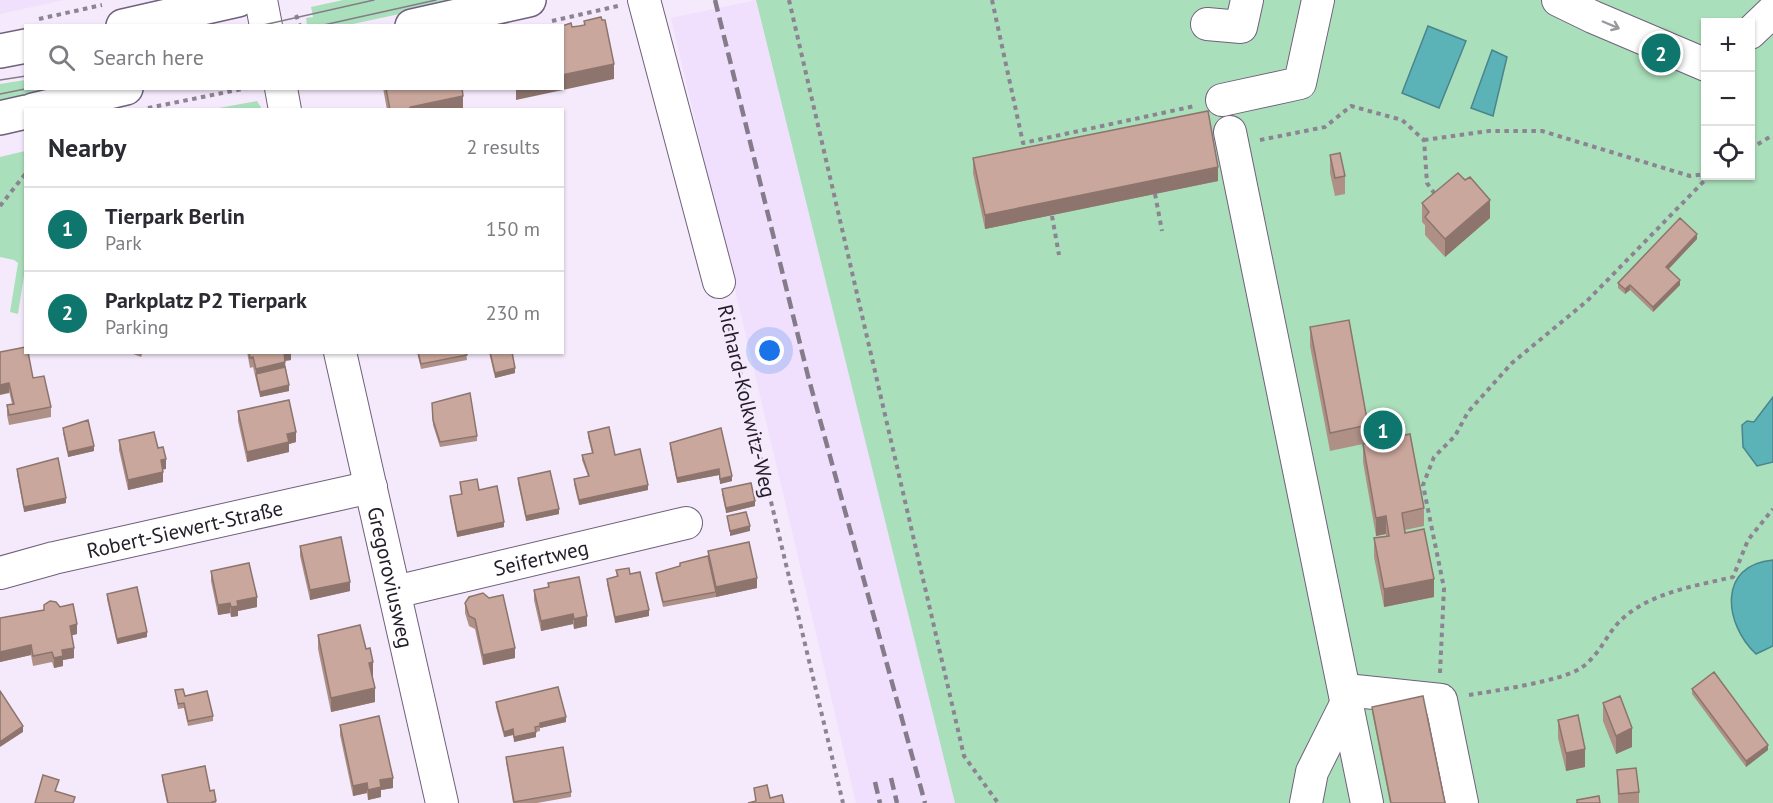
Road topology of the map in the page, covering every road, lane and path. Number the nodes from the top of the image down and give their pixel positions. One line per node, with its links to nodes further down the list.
1 (238, 0): 11 (main road)
2 (261, 0): 13 (street)
3 (644, 0): 9 (path); 42 (street, Richard-Kolkwitz-Weg)
4 (789, 0): 53 (path)
5 (992, 0): 23 (path)
6 (1247, 0): 15 (street)
7 (1318, 0): 23 (street)
8 (1558, 0): 19 (street, one-way to 19)
9 (535, 11): 14 (main road)
10 (1773, 11): 16 (street)
11 (113, 15): 12 (path)
12 (72, 24)
13 (266, 24)
14 (428, 24)
15 (1207, 24)
16 (1755, 28)
17 (24, 37): 18 (main road)
18 (0, 51)
19 (1701, 63)
20 (118, 90): 24 (main road)
21 (237, 90): 25 (path)
22 (280, 90): 26 (street)
23 (1222, 100)
24 (41, 108)
25 (152, 108)
26 (285, 108)
27 (24, 112): 28 (main road)
28 (0, 118)
29 (1773, 135): 32 (path)
30 (1231, 139): 31 (path); 49 (street)
31 (1424, 140): 34 (path); 37 (path)
32 (1755, 146)
33 (24, 176): 38 (path)
34 (1701, 176)
35 (1702, 180): 50 (path)
36 (1155, 194): 40 (path)
37 (1442, 205)
38 (0, 206)
39 (1052, 216): 41 (path)
40 (1162, 231)
41 (1059, 255)
42 (719, 282): 52 (path, Richard-Kolkwitz-Weg)
43 (340, 354): 44 (street, Gregoroviusweg)
44 (371, 487): 47 (street, Robert-Siewert-Straße); 48 (street, Gregoroviusweg)
45 (1773, 509): 50 (path)
46 (686, 523): 48 (street, Seifertweg)
47 (0, 573)
48 (395, 592): 51 (street, Gregoroviusweg)
49 (1347, 695): 50 (street); 54 (street); 55 (street)
50 (1440, 700): 56 (street)
51 (442, 803)
52 (843, 803)
53 (998, 803)
54 (1306, 803)
55 (1367, 803)
56 (1462, 803)

